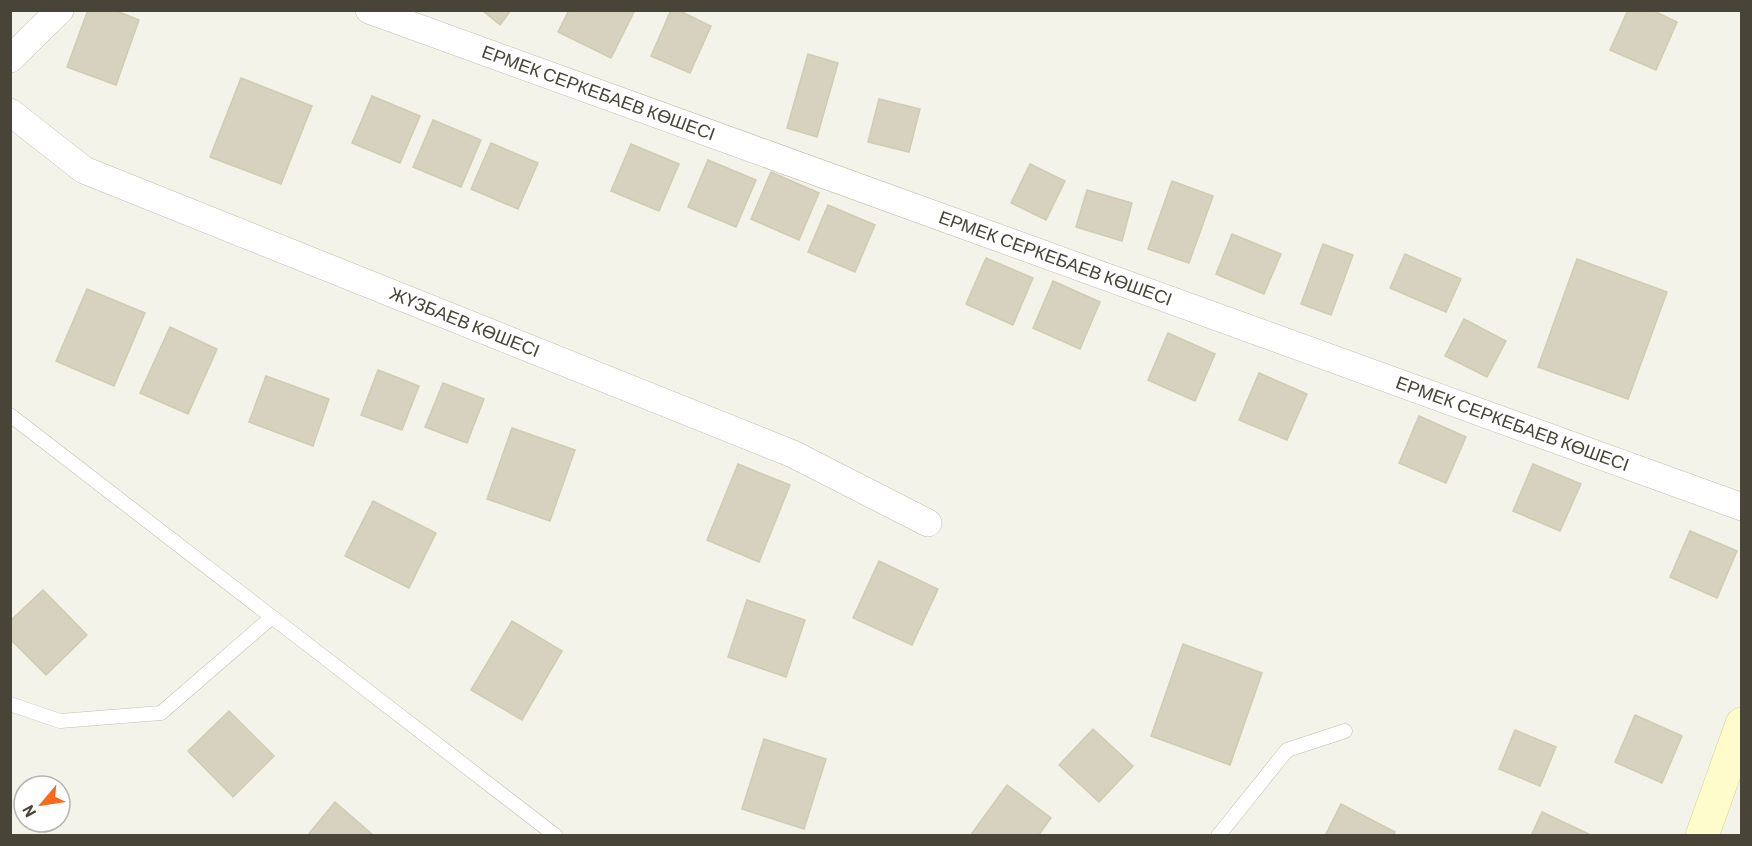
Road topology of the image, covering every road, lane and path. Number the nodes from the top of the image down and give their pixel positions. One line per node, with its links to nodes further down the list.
1 (60, 10): 3 (street)
2 (369, 10): 6 (street, ЕРМЕК СЕРКЕБАЕВ КӨШЕСІ)
3 (10, 59)
4 (10, 112): 7 (street, ЖҮЗБАЕВ КӨШЕСІ)
5 (10, 415): 8 (lane)
6 (1742, 507)
7 (928, 523)
8 (272, 617): 9 (lane); 12 (lane)
9 (10, 704)
10 (1742, 724): 14 (street)
11 (1345, 731): 13 (lane)
12 (556, 836)
13 (1218, 836)
14 (1701, 836)

